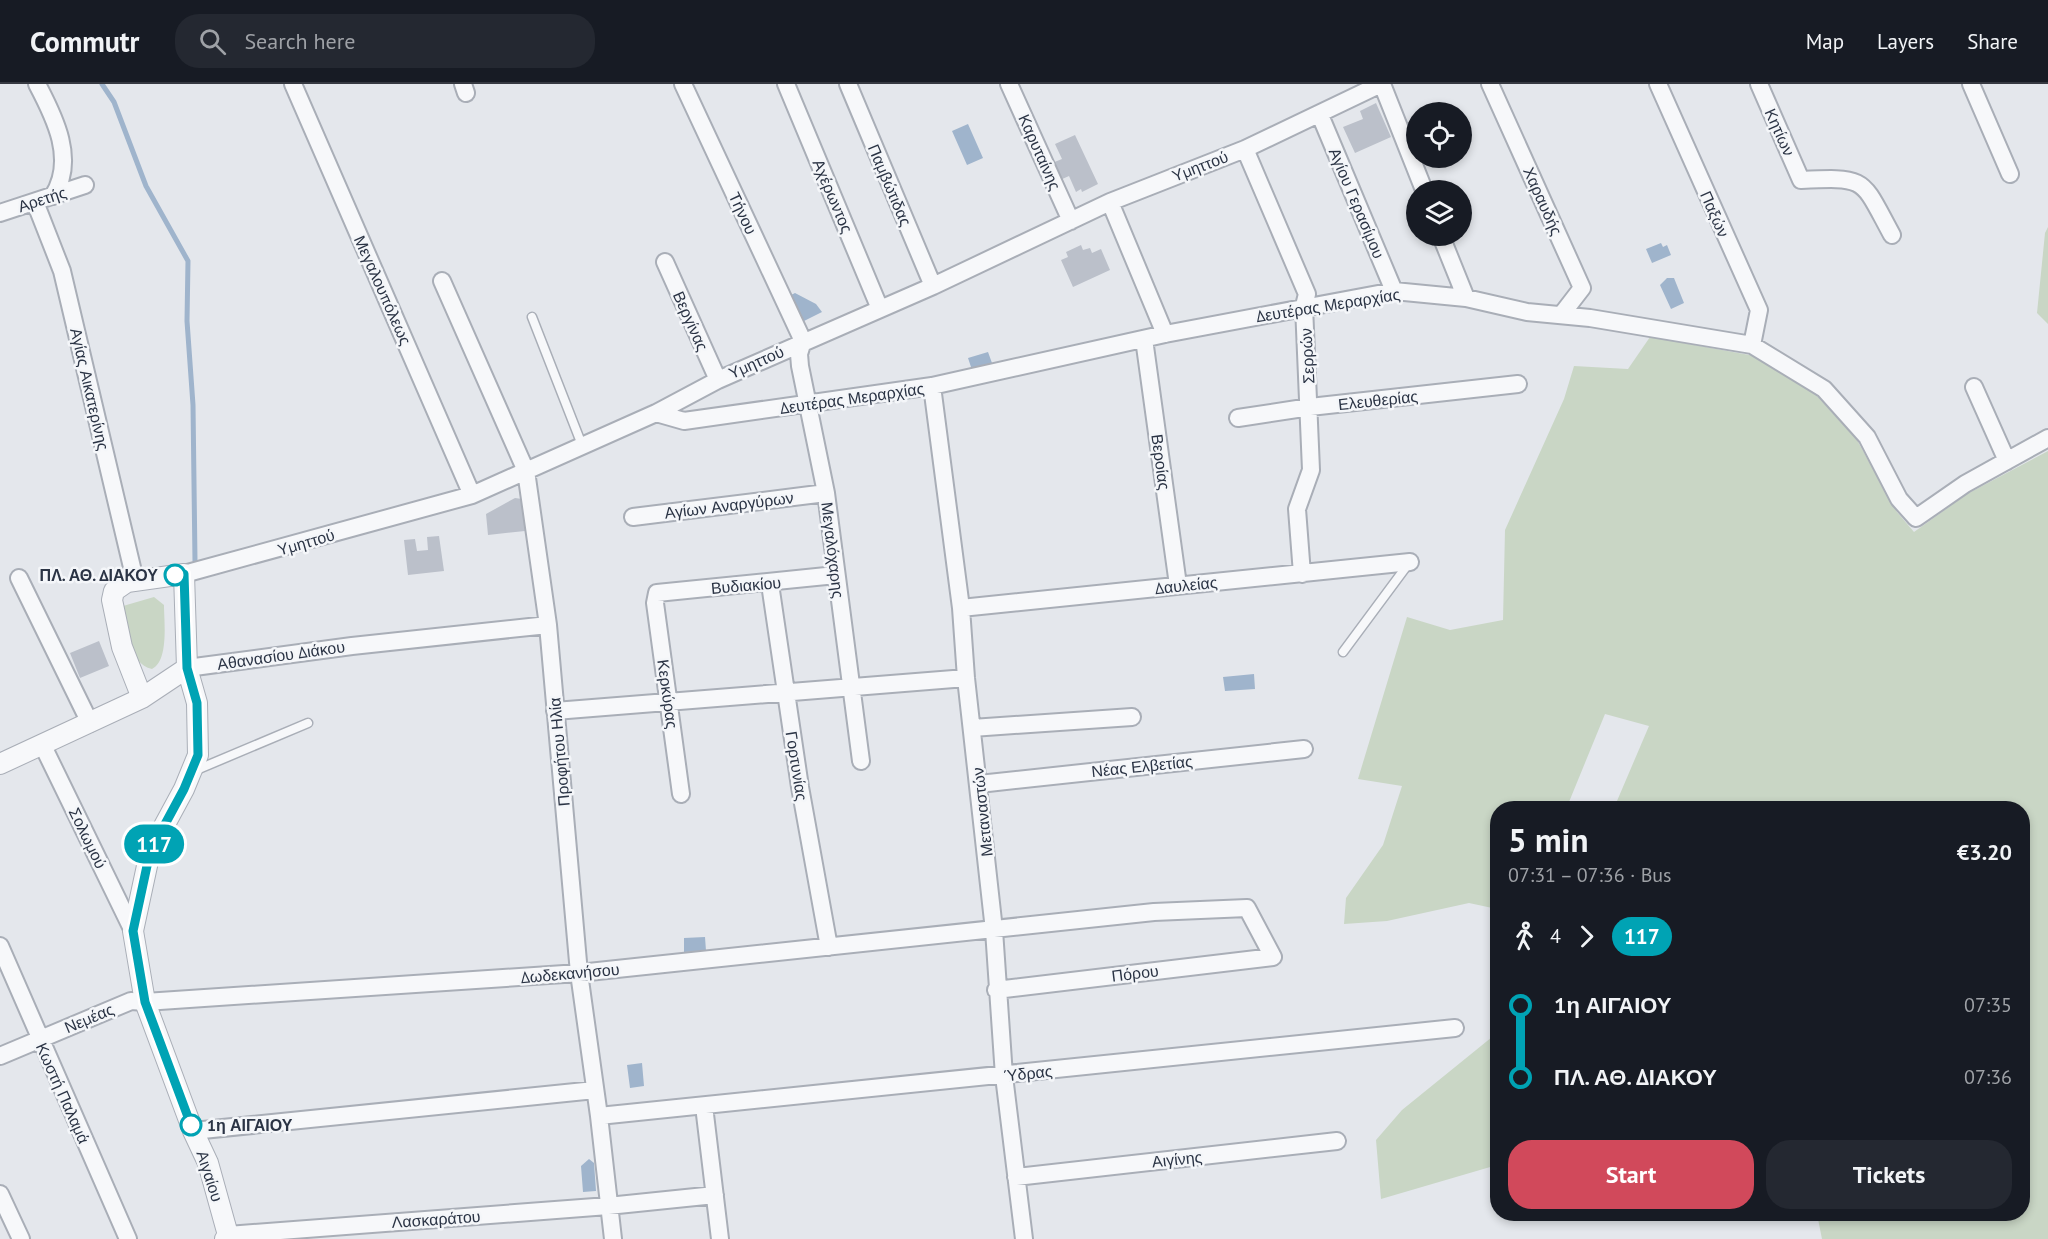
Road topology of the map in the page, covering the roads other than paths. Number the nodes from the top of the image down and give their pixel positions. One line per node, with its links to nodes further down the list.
1 (37, 84): 17 (street)
2 (293, 84): 50 (street, Μεγαλουπόλεως)
3 (683, 84): 35 (street, Τήνου)
4 (786, 84): 30 (street, Αχέρωντος)
5 (848, 84): 26 (street, Παμβώτιδας)
6 (1009, 84): 21 (street, Καρυταίνης)
7 (1382, 84): 12 (street, Υμηττού); 15 (street)
8 (1490, 84): 31 (street, Χαραυδής)
9 (1658, 84): 36 (street, Παξών)
10 (1759, 84): 22 (street, Κητίων)
11 (1971, 84): 14 (street)
12 (1320, 115): 13 (street, Υμηττού); 27 (street, Αγίου Γερασίμου)
13 (1245, 149): 19 (street, Υμηττού); 29 (street, Σερρών)
14 (2010, 174)
15 (1420, 180)
16 (85, 185): 17 (street, Αρετής)
17 (53, 196): 18 (street, Αρετής)
18 (35, 201): 20 (street, Αρετής); 57 (street, Αγίας Αικατερίνης)
19 (1110, 202): 21 (street, Υμηττού); 33 (street)
20 (0, 213)
21 (1071, 221): 26 (street, Υμηττού)
22 (1892, 235)
23 (1446, 246): 28 (street)
24 (665, 262): 37 (street, Βεργίνας)
25 (442, 281): 48 (street, Προφήτου Ηλία)
26 (933, 286): 30 (street, Υμηττού)
27 (1394, 291): 28 (street, Δευτέρας Μεραρχίας); 29 (street, Δευτέρας Μεραρχίας)
28 (1466, 298): 31 (street, Δευτέρας Μεραρχίας)
29 (1304, 306): 33 (street, Δευτέρας Μεραρχίας); 42 (street, Σερρών)
30 (880, 309): 35 (street, Υμηττού)
31 (1562, 314): 36 (street, Δευτέρας Μεραρχίας)
32 (532, 317): 46 (lane)
33 (1165, 334): 34 (street, Δευτέρας Μεραρχίας)
34 (1144, 339): 39 (street, Δευτέρας Μεραρχίας); 59 (street, Βεροίας)
35 (802, 341): 37 (street, Υμηττού); 41 (street, Μεγαλόχαρης)
36 (1752, 345): 47 (street, Δευτέρας Μεραρχίας)
37 (717, 380): 43 (street, Υμηττού)
38 (1518, 384): 42 (street, Ελευθερίας)
39 (932, 386): 41 (street, Δευτέρας Μεραρχίας); 61 (street, Μεταναστών)
40 (1974, 387): 47 (street)
41 (810, 405): 43 (street, Δευτέρας Μεραρχίας); 49 (street, Μεγαλόχαρης)
42 (1310, 407): 44 (street, Ελευθερίας); 54 (street, Σερρών)
43 (656, 412): 46 (street, Υμηττού)
44 (1238, 418)
45 (2048, 438): 47 (street, Δευτέρας Μεραρχίας)
46 (582, 445): 48 (street, Υμηττού)
47 (2007, 461)
48 (526, 471): 50 (street, Υμηττού); 62 (street, Προφήτου Ηλία)
49 (826, 493): 51 (street, Αγίων Αναργύρων); 55 (street, Μεγαλόχαρης)
50 (472, 495): 53 (street, Υμηττού)
51 (633, 517)
52 (1410, 562): 54 (street, Δαυλείας); 63 (lane)
53 (184, 574): 57 (street, Υμηττού); 64 (street, Αιγαίου)
54 (1302, 574): 59 (street, Δαυλείας)
55 (836, 575): 58 (street, Βυδιακίου); 66 (street, Μεγαλόχαρης)
56 (19, 578): 72 (street)
57 (135, 580): 68 (street, Υμηττού)
58 (770, 584): 60 (street, Βυδιακίου); 67 (street, Γορτυνίας)
59 (1178, 585): 61 (street, Δαυλείας)
60 (657, 594): 69 (street, Κερκύρας)
61 (962, 608): 65 (street, Μεταναστών)
62 (548, 625): 64 (street, Αθανασίου Διάκου); 70 (street, Προφήτου Ηλία)
63 (1343, 652)
64 (187, 668): 68 (street, Αθανασίου Διάκου); 79 (street, Αιγαίου)
65 (966, 678): 66 (street); 74 (street, Μεταναστών)
66 (849, 688): 67 (street); 77 (street, Μεγαλόχαρης)
67 (785, 693): 69 (street); 85 (street, Γορτυνίας)
68 (142, 698): 72 (street, Αθανασίου Διάκου)
69 (670, 702): 70 (street); 81 (street, Κερκύρας)
70 (555, 711): 87 (street, Προφήτου Ηλία)
71 (1132, 717): 74 (street)
72 (90, 723): 75 (street, Αθανασίου Διάκου)
73 (308, 723): 79 (lane)
74 (972, 728): 80 (street, Μεταναστών)
75 (43, 746): 78 (street, Αθανασίου Διάκου); 83 (street, Σολωμού)
76 (1304, 749): 80 (street, Νέας Ελβετίας)
77 (861, 761)
78 (0, 764)
79 (191, 772): 83 (street, Αιγαίου)
80 (980, 784): 82 (street, Μεταναστών)
81 (681, 794)
82 (994, 930): 85 (street, Δωδεκανήσου); 86 (street, Δωδεκανήσου); 88 (street, Μεταναστών)
83 (133, 931): 89 (street, Αιγαίου)
84 (0, 946): 91 (street, Κωστή Παλαμά)
85 (829, 947): 87 (street, Δωδεκανήσου)
86 (1273, 957): 88 (street, Πόρου)
87 (579, 973): 89 (street, Δωδεκανήσου); 94 (street, Προφήτου Ηλία)
88 (996, 990): 93 (street, Μεταναστών)
89 (145, 1002): 91 (street, Νεμέας); 97 (street, Αιγαίου)
90 (1455, 1028): 93 (street, Ύδρας)
91 (39, 1039): 92 (street, Νεμέας); 105 (street, Κωστή Παλαμά)
92 (0, 1056)
93 (1004, 1076): 95 (street, Ύδρας); 99 (street, Μεταναστών)
94 (595, 1090): 96 (street, Προφήτου Ηλία); 97 (street)
95 (704, 1106): 96 (street, Ύδρας); 101 (street)
96 (599, 1116): 102 (street, Προφήτου Ηλία)
97 (193, 1131): 103 (street, Αιγαίου)
98 (1337, 1141): 99 (street, Αιγίνης)
99 (1016, 1177): 108 (street, Μεταναστών)
100 (0, 1194): 104 (street)
101 (715, 1195): 102 (street, Λασκαράτου); 107 (street)
102 (608, 1206): 103 (street, Λασκαράτου); 106 (street, Προφήτου Ηλία)
103 (227, 1237)
104 (21, 1239)
105 (128, 1239)
106 (612, 1239)
107 (720, 1239)
108 (1024, 1239)

